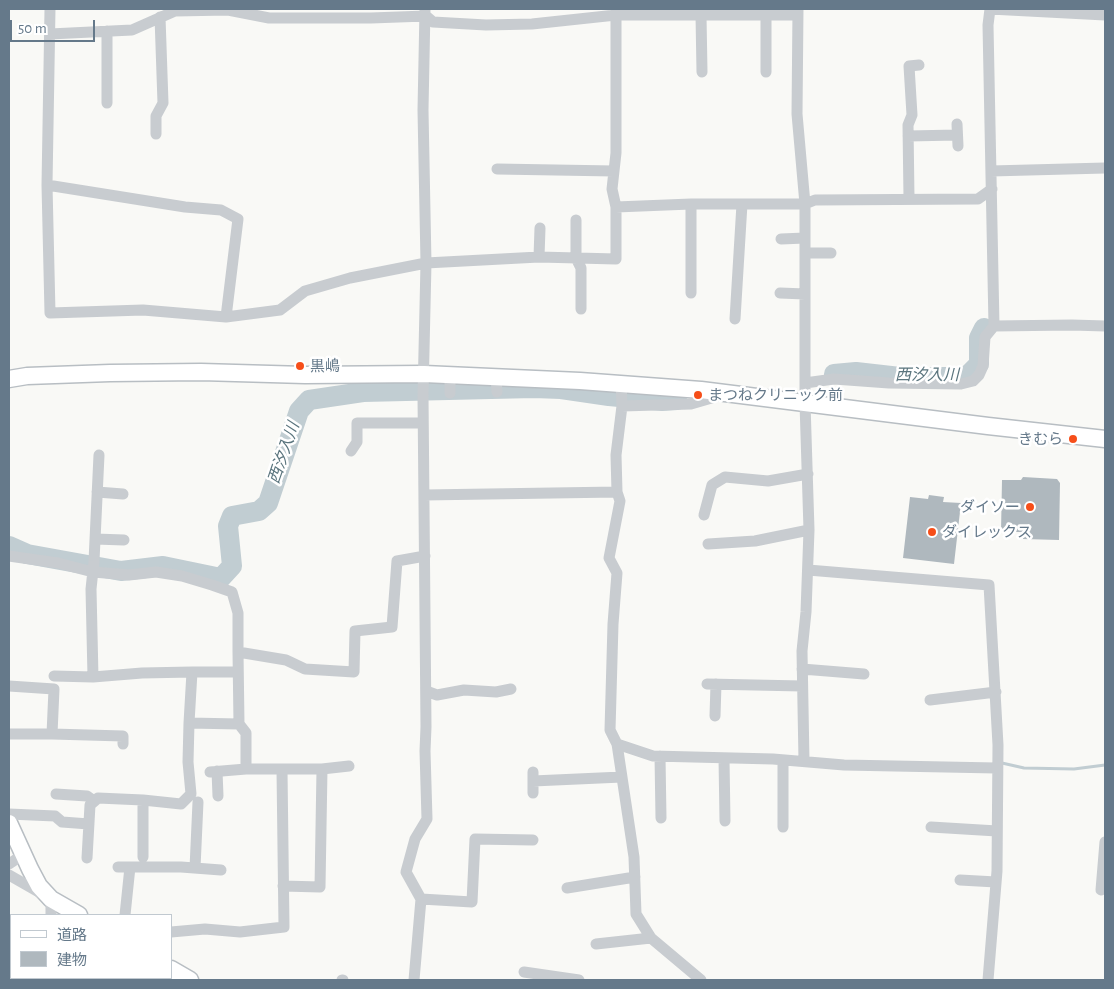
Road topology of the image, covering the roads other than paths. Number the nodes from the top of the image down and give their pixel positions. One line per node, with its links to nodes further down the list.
1 (50, 9): 12 (street)
2 (233, 10): 4 (street); 7 (street)
3 (1043, 10): 10 (street); 24 (street)
4 (425, 12): 5 (street); 41 (street)
5 (616, 12): 8 (street); 23 (street)
6 (798, 12): 9 (street); 31 (street)
7 (165, 13): 11 (street); 17 (street)
8 (701, 15): 9 (street); 14 (street)
9 (766, 15): 15 (street)
10 (1105, 15)
11 (107, 31): 12 (street); 16 (street)
12 (50, 34): 26 (street)
13 (919, 65): 19 (street)
14 (702, 72)
15 (766, 72)
16 (107, 103)
17 (156, 134)
18 (957, 135): 19 (street)
19 (908, 136): 28 (street)
20 (1105, 168): 24 (street)
21 (497, 169): 22 (street)
22 (536, 170): 23 (street); 25 (street)
23 (614, 171): 32 (street)
24 (991, 171): 27 (street)
25 (537, 182)
26 (47, 185): 46 (street); 46 (street)
27 (992, 189): 28 (street); 48 (street)
28 (909, 198): 31 (street)
29 (691, 204): 30 (street); 32 (street); 42 (street)
30 (742, 204): 31 (street); 47 (street)
31 (805, 204): 35 (street)
32 (616, 207): 40 (street)
33 (576, 220): 40 (street)
34 (540, 228): 39 (street)
35 (805, 238): 36 (street); 37 (street)
36 (781, 240)
37 (805, 252): 38 (street); 44 (street)
38 (831, 253)
39 (539, 257): 40 (street); 41 (street)
40 (576, 258): 45 (street)
41 (426, 263): 46 (street); 52 (street)
42 (691, 293)
43 (780, 293): 44 (street)
44 (805, 294): 51 (street)
45 (580, 309)
46 (226, 317)
47 (736, 319)
48 (994, 326): 49 (street); 51 (street)
49 (1105, 326)
50 (9, 379): 52 (street)
51 (805, 383): 55 (street)
52 (423, 385): 54 (street); 56 (street)
53 (728, 393): 54 (street); 54 (street); 55 (street)
54 (622, 395): 62 (street)
55 (805, 404): 57 (street); 60 (street)
56 (423, 423): 58 (street); 64 (street)
57 (1105, 439)
58 (351, 451)
59 (99, 455): 61 (street)
60 (808, 474): 65 (street); 66 (street)
61 (97, 492): 63 (street); 67 (street)
62 (617, 492): 64 (street); 93 (street)
63 (123, 494)
64 (424, 495): 71 (street)
65 (704, 515)
66 (809, 530): 69 (street); 73 (street)
67 (95, 539): 68 (street); 72 (street)
68 (124, 540)
69 (708, 544)
70 (9, 556): 72 (street)
71 (425, 556): 74 (street); 84 (street)
72 (93, 568): 74 (street); 80 (street)
73 (808, 570): 75 (street); 85 (street)
74 (238, 652): 77 (street)
75 (802, 669): 78 (street); 82 (street)
76 (192, 672): 77 (street); 80 (street); 88 (street)
77 (238, 672): 89 (street)
78 (864, 674)
79 (54, 676): 80 (street)
80 (93, 677)
81 (9, 686): 91 (street)
82 (802, 686): 87 (street); 97 (street)
83 (511, 689): 84 (street)
84 (426, 691): 134 (street)
85 (996, 692): 86 (street); 99 (street)
86 (930, 700)
87 (715, 716)
88 (189, 723): 89 (street); 107 (street)
89 (239, 724): 100 (street)
90 (9, 734): 91 (street)
91 (52, 734): 92 (street)
92 (123, 736)
93 (617, 744): 94 (street); 103 (street)
94 (660, 756): 95 (street); 111 (street)
95 (724, 758): 96 (street); 112 (street)
96 (783, 760): 97 (street); 116 (street)
97 (804, 761): 99 (street)
98 (349, 766): 101 (street)
99 (996, 768): 117 (street)
100 (246, 769): 102 (street); 106 (street)
101 (322, 769): 102 (street); 130 (street)
102 (282, 770): 130 (street)
103 (622, 777): 104 (street); 127 (street)
104 (533, 782)
105 (56, 794): 108 (street)
106 (218, 796)
107 (143, 800): 108 (street); 121 (street)
108 (94, 801): 114 (street)
109 (198, 802): 124 (street)
110 (9, 814): 114 (street)
111 (662, 818)
112 (725, 821)
113 (9, 822): 120 (street)
114 (89, 824): 122 (street)
115 (931, 827): 117 (street)
116 (783, 828)
117 (997, 831): 129 (street)
118 (533, 840): 134 (street)
119 (1105, 842): 132 (street)
120 (22, 852): 123 (street); 133 (street)
121 (144, 856)
122 (87, 858)
123 (9, 864)
124 (196, 868): 125 (street); 137 (street)
125 (221, 870)
126 (9, 875): 133 (street)
127 (634, 877): 131 (street); 139 (street)
128 (960, 880): 129 (street)
129 (996, 882): 147 (street)
130 (283, 886): 138 (street)
131 (567, 888)
132 (1101, 890)
133 (51, 899): 135 (street); 136 (street)
134 (421, 899): 144 (street)
135 (51, 914)
136 (76, 914)
137 (125, 914)
138 (172, 932)
139 (651, 938): 140 (street); 146 (street)
140 (596, 944)
141 (172, 970): 143 (street)
142 (524, 972): 145 (street)
143 (190, 980)
144 (414, 980)
145 (578, 980)
146 (701, 980)
147 (988, 980)

